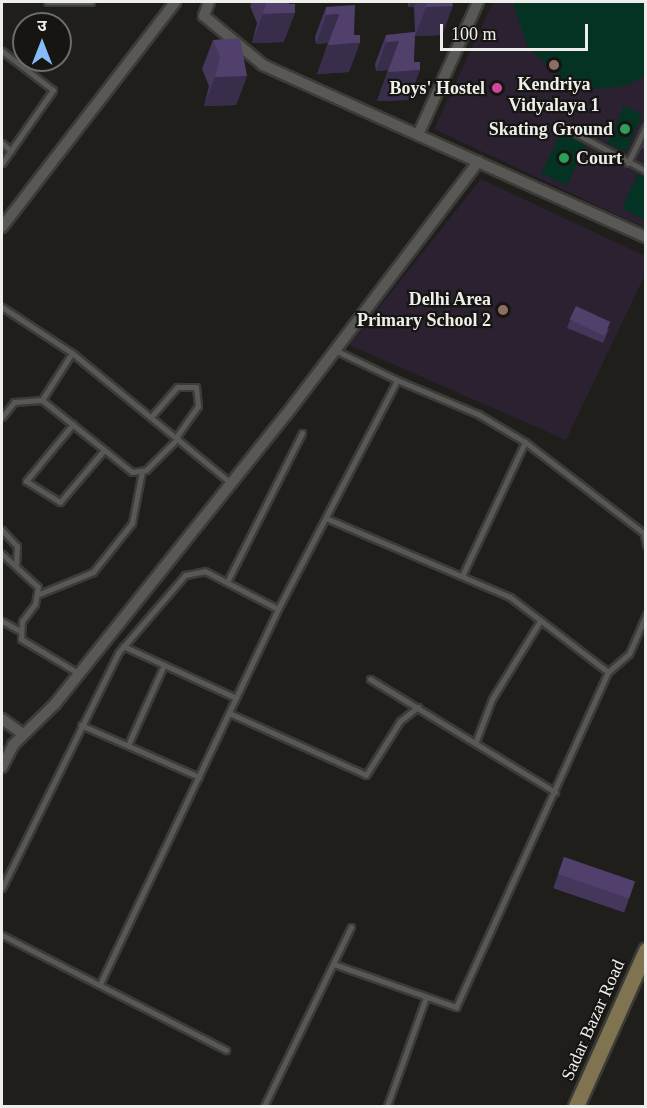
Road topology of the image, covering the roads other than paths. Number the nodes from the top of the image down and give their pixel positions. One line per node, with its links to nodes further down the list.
1 (47, 2): 2 (lane)
2 (91, 2)
3 (175, 2): 16 (street)
4 (209, 2): 9 (street)
5 (478, 2): 9 (street)
6 (2, 51): 11 (lane)
7 (558, 124): 13 (lane)
8 (645, 126): 13 (lane)
9 (418, 135): 12 (street)
10 (2, 143): 11 (lane)
11 (11, 150): 14 (lane)
12 (478, 162): 17 (street); 19 (street)
13 (628, 163): 15 (lane)
14 (2, 164)
15 (645, 171)
16 (2, 227)
17 (645, 237)
18 (2, 306): 20 (lane)
19 (335, 350): 21 (lane); 31 (street)
20 (72, 352): 22 (lane); 24 (lane)
21 (397, 380): 28 (lane); 32 (lane)
22 (42, 400): 23 (lane); 25 (lane)
23 (2, 417)
24 (151, 417): 27 (lane); 27 (lane)
25 (73, 424): 29 (lane); 29 (lane)
26 (302, 433): 39 (lane)
27 (177, 437): 30 (lane); 31 (lane)
28 (525, 442): 34 (lane); 38 (lane)
29 (104, 450): 30 (lane)
30 (141, 471): 40 (lane)
31 (231, 483): 49 (street)
32 (328, 519): 38 (lane); 41 (lane)
33 (2, 530): 37 (lane)
34 (645, 535): 35 (lane)
35 (645, 545)
36 (2, 554): 37 (lane)
37 (16, 565): 40 (lane)
38 (463, 573): 44 (lane)
39 (227, 582): 41 (lane); 46 (lane)
40 (39, 594): 45 (lane)
41 (278, 609): 51 (lane)
42 (645, 615): 48 (lane)
43 (2, 621): 45 (lane)
44 (540, 621): 48 (lane); 57 (lane)
45 (20, 631): 49 (lane)
46 (123, 646): 47 (lane); 55 (lane)
47 (164, 665): 51 (lane); 58 (lane)
48 (609, 672): 61 (lane)
49 (78, 673): 56 (street)
50 (370, 679): 52 (lane)
51 (236, 698): 53 (lane)
52 (418, 707): 53 (lane); 57 (lane)
53 (229, 712): 60 (lane)
54 (2, 719): 56 (street)
55 (81, 725): 58 (lane); 62 (lane)
56 (23, 734): 59 (street)
57 (476, 741): 61 (lane)
58 (128, 746): 60 (lane)
59 (2, 763)
60 (198, 777): 67 (lane)
61 (555, 792): 68 (lane)
62 (2, 888)
63 (351, 927): 66 (lane)
64 (2, 935): 67 (lane)
65 (645, 950): 72 (street, Sadar Bazar Road)
66 (334, 964): 68 (lane); 70 (lane)
67 (100, 984): 69 (lane)
68 (426, 998): 71 (lane)
69 (226, 1050)
70 (264, 1107)
71 (387, 1107)
72 (576, 1107)

